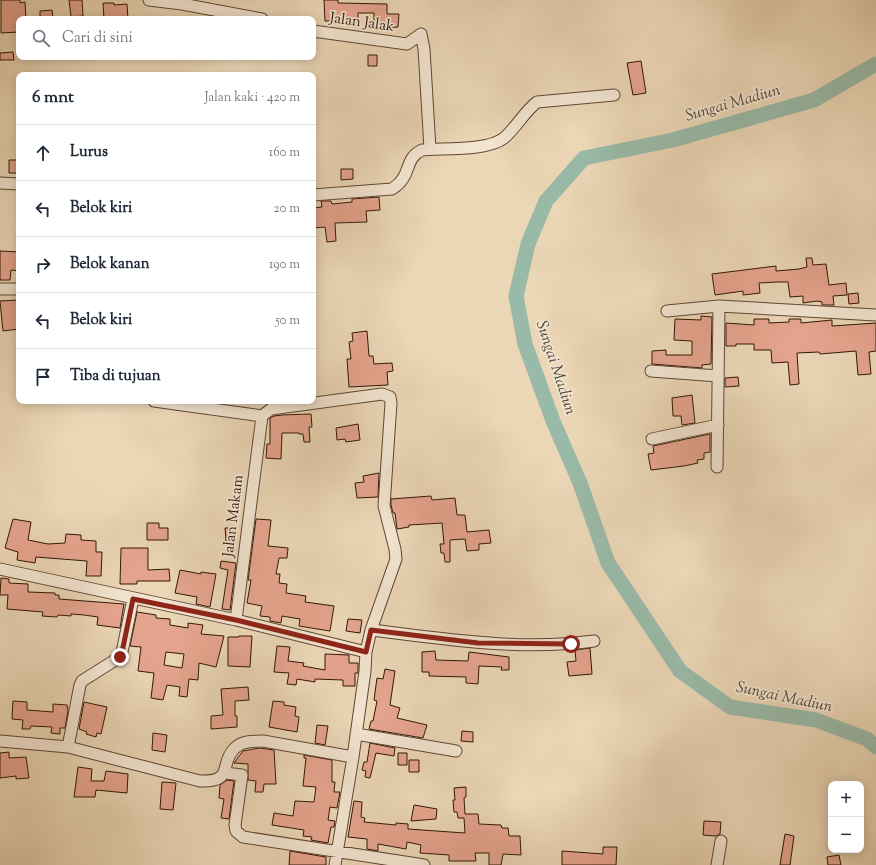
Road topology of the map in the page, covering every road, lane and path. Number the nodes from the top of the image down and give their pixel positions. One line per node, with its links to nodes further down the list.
1 (149, 0): 2 (street)
2 (246, 16)
3 (316, 31): 5 (street, Jalan Jalak)
4 (614, 95): 5 (street)
5 (430, 149): 8 (street)
6 (0, 183): 7 (street)
7 (16, 184)
8 (316, 195)
9 (0, 289): 10 (street)
10 (16, 289)
11 (719, 306): 12 (street); 13 (street); 15 (street)
12 (667, 311)
13 (876, 315)
14 (651, 371): 15 (street)
15 (718, 376): 21 (street)
16 (316, 401): 27 (street)
17 (176, 404): 20 (street)
18 (281, 404): 19 (street)
19 (271, 405): 20 (street)
20 (262, 416): 26 (street, Jalan Makam)
21 (718, 425): 22 (street); 23 (street)
22 (652, 439)
23 (718, 467)
24 (0, 570): 25 (street)
25 (133, 599): 26 (street); 32 (street)
26 (236, 620): 29 (street)
27 (371, 630): 28 (street); 29 (street)
28 (594, 641)
29 (366, 652): 30 (street)
30 (356, 734): 33 (street); 34 (street)
31 (0, 741): 32 (street)
32 (68, 747): 35 (street)
33 (456, 751)
34 (353, 757): 35 (street); 37 (street)
35 (225, 773): 37 (street)
36 (721, 841): 40 (street)
37 (337, 852): 38 (street); 39 (street)
38 (335, 865)
39 (424, 865)
40 (718, 865)

